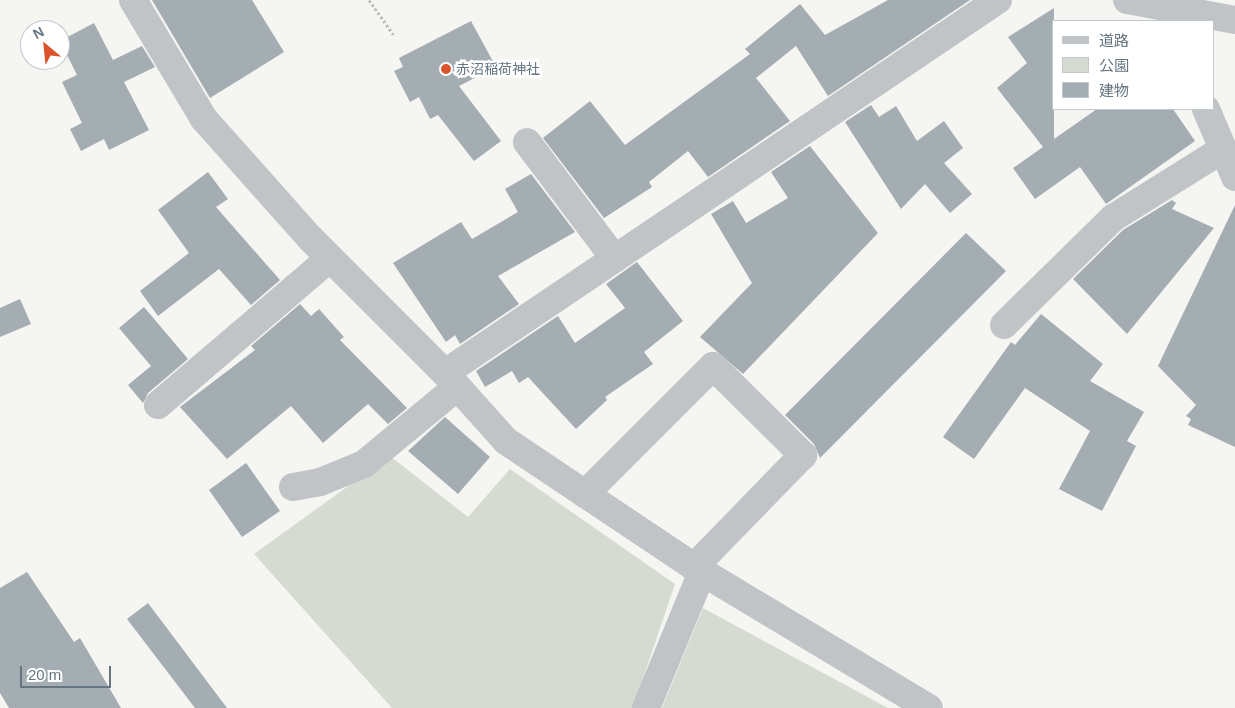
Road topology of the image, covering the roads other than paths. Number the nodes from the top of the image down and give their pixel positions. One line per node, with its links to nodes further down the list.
1 (133, 0): 11 (street)
2 (998, 0): 12 (street)
3 (1112, 0): 5 (street)
4 (1127, 0): 6 (street)
5 (1134, 20)
6 (1235, 20)
7 (1206, 110): 9 (street)
8 (527, 142): 12 (street)
9 (1222, 150): 10 (street); 13 (street)
10 (1235, 176)
11 (330, 258): 14 (street); 15 (street)
12 (615, 258): 14 (street)
13 (1004, 326)
14 (451, 380): 16 (street); 17 (street)
15 (158, 405)
16 (293, 487)
17 (585, 494): 18 (street); 18 (street)
18 (698, 570): 19 (street); 20 (street)
19 (646, 708)
20 (929, 708)

